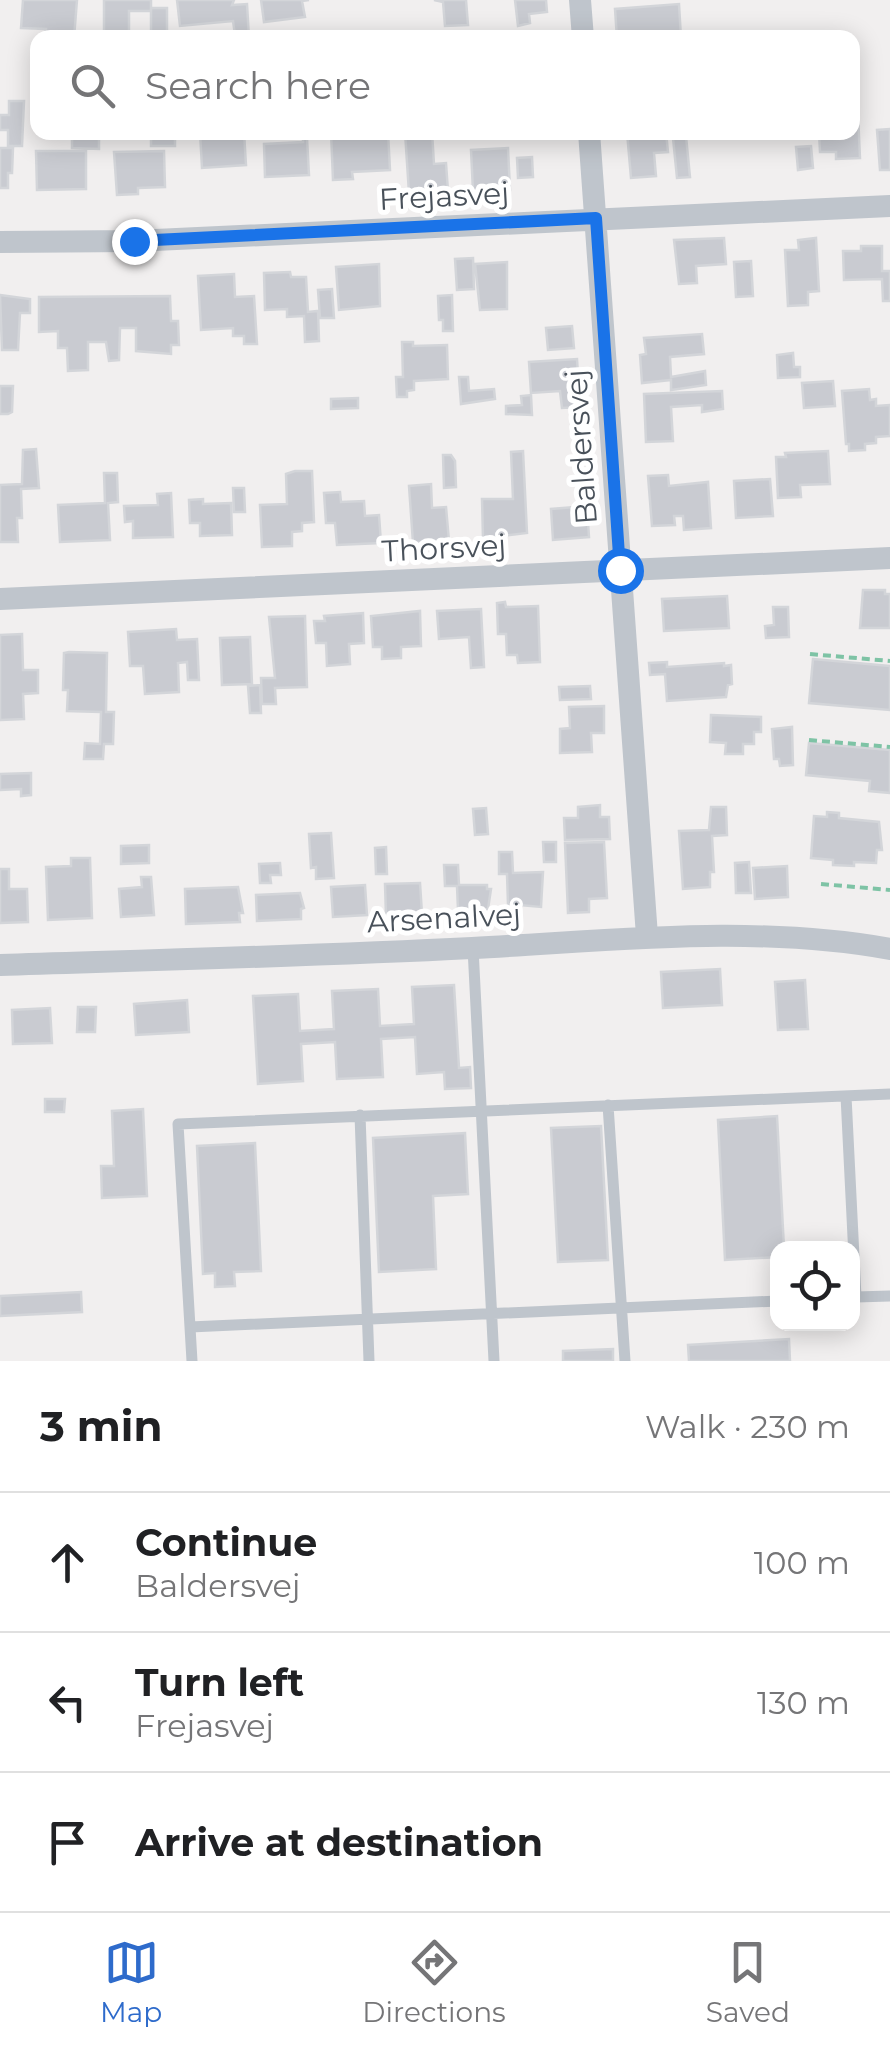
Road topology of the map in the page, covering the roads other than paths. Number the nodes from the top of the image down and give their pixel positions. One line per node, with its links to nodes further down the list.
1 (580, 0): 2 (street)
2 (582, 30)
3 (591, 140): 5 (street, Baldersvej)
4 (890, 206): 5 (street, Frejasvej)
5 (596, 218): 6 (street, Frejasvej); 8 (street, Baldersvej)
6 (0, 242)
7 (890, 558): 8 (street, Thorsvej)
8 (620, 570): 9 (street, Thorsvej); 10 (street, Baldersvej)
9 (0, 599)
10 (647, 936): 11 (street, Arsenalvej); 12 (street, Arsenalvej)
11 (473, 948): 13 (street, Arsenalvej); 17 (lane)
12 (890, 949)
13 (0, 965)
14 (890, 1094): 15 (lane)
15 (846, 1096): 16 (lane); 19 (lane)
16 (608, 1105): 17 (lane); 23 (lane)
17 (482, 1110): 18 (lane); 24 (lane)
18 (360, 1115): 25 (lane); 26 (lane)
19 (852, 1241)
20 (890, 1296): 21 (lane)
21 (860, 1297)
22 (770, 1301): 23 (lane)
23 (622, 1308): 24 (lane); 30 (lane)
24 (492, 1314): 25 (lane); 29 (lane)
25 (367, 1321): 26 (lane); 28 (lane)
26 (190, 1327): 27 (lane)
27 (192, 1361)
28 (369, 1361)
29 (494, 1361)
30 (624, 1361)

